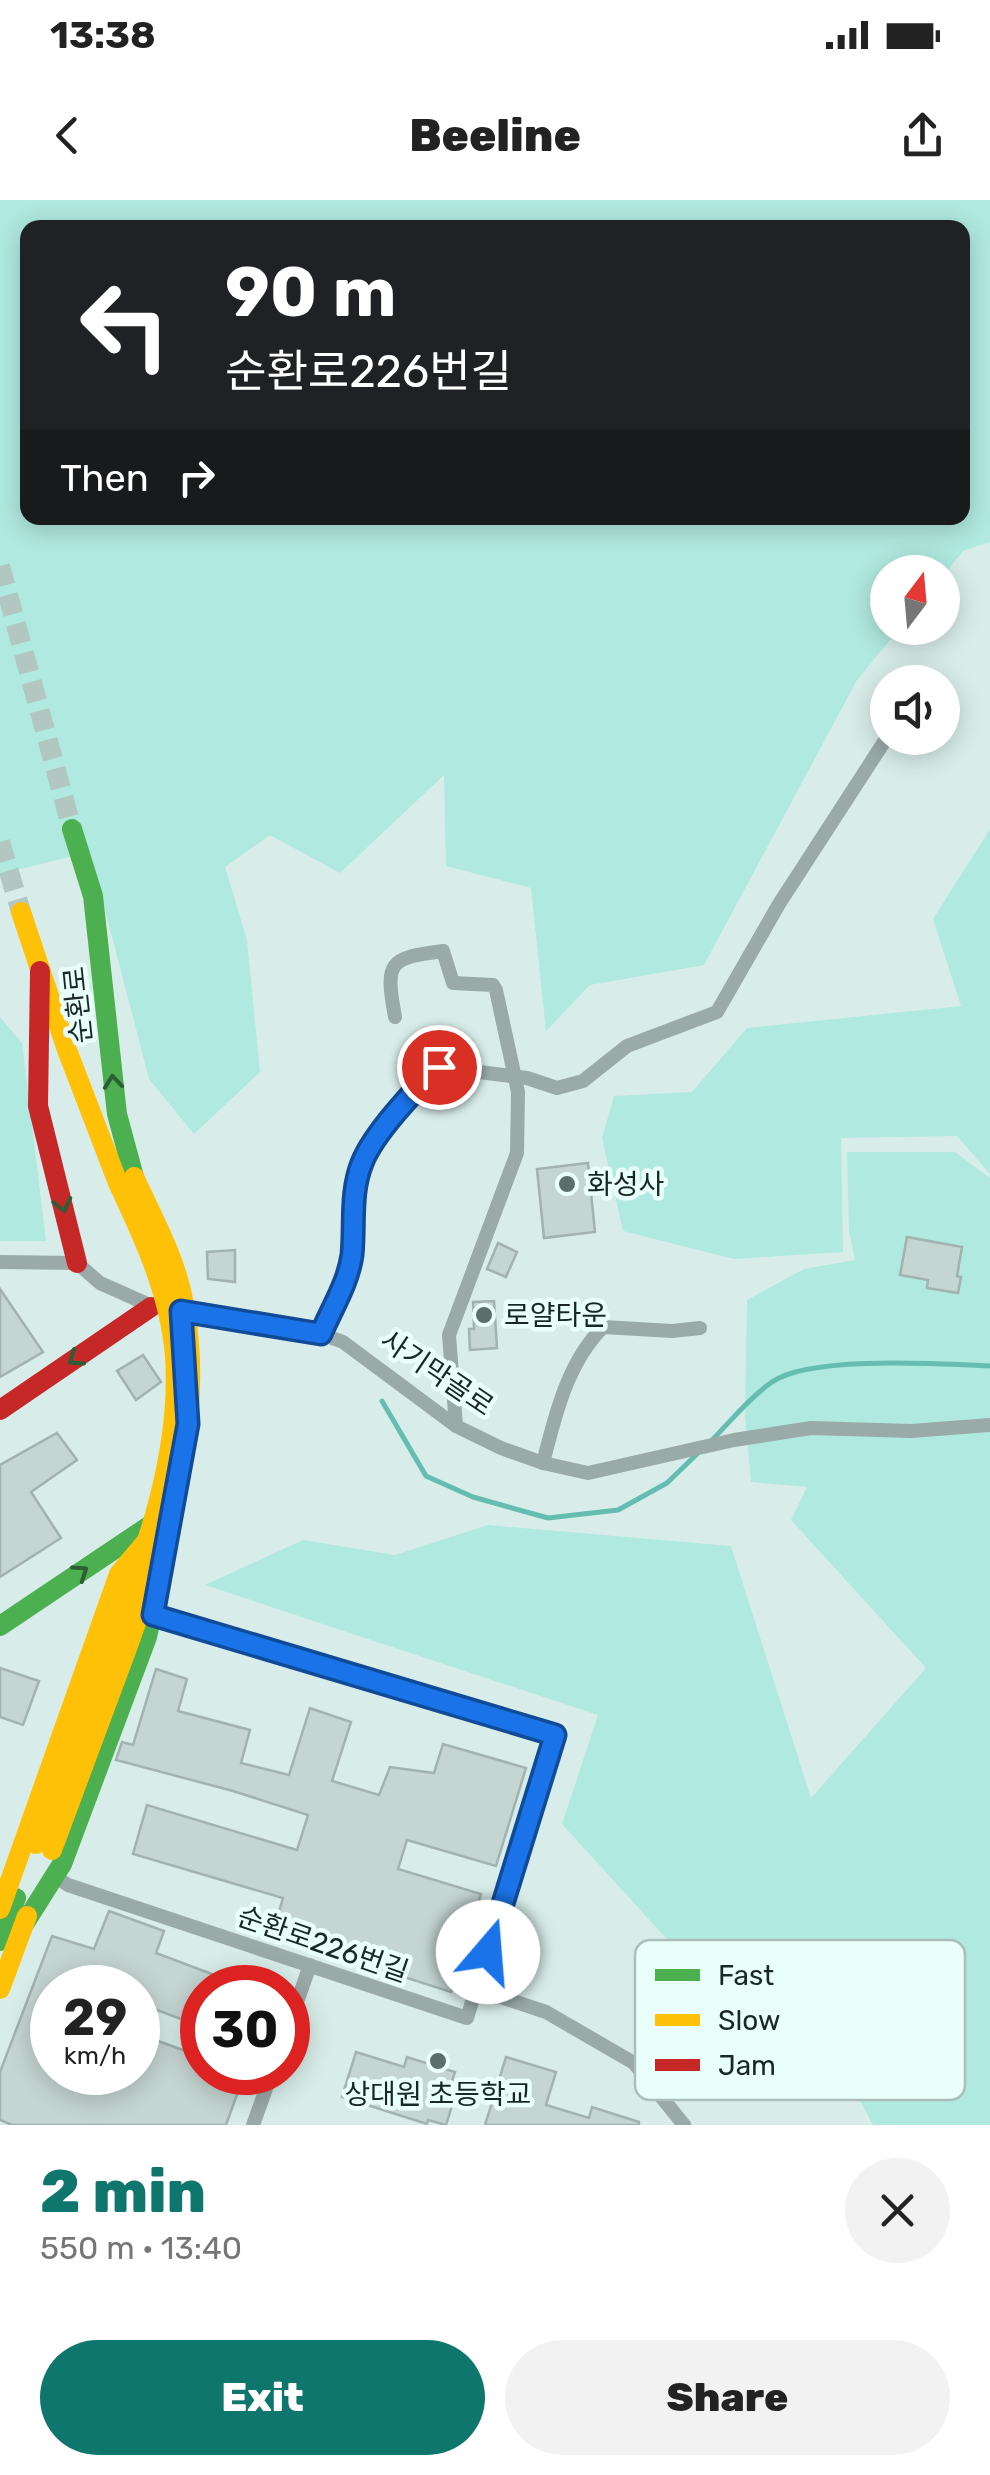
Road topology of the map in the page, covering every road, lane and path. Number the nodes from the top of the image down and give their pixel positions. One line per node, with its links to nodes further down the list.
1 (875, 755): 6 (street)
2 (72, 829): 7 (main road, 순환로, one-way to 2)
3 (21, 912): 4 (main road, 순환로)
4 (40, 971): 7 (main road, 순환로); 9 (main road, one-way to 9)
5 (395, 1017): 6 (street)
6 (521, 1077): 13 (street); 16 (street)
7 (126, 1180): 21 (main road, bridge)
8 (0, 1262): 9 (street)
9 (77, 1263): 10 (street)
10 (151, 1308): 11 (street, 사기막골로); 14 (main road, one-way to 14)
11 (181, 1311): 13 (street, 사기막골로); 18 (main road)
12 (700, 1328): 17 (street)
13 (321, 1334): 16 (street, 사기막골로)
14 (0, 1410)
15 (990, 1425): 17 (street, 사기막골로)
16 (456, 1426): 17 (street, 사기막골로)
17 (543, 1464)
18 (172, 1510): 19 (main road); 20 (main road, one-way to 18); 23 (main road)
19 (153, 1615): 22 (main road); 29 (street)
20 (0, 1626)
21 (44, 1847): 24 (main road); 25 (main road)
22 (56, 1877): 24 (main road); 26 (street, 순환로226번길)
23 (0, 1910)
24 (23, 1926): 28 (main road)
25 (0, 1940)
26 (307, 1965)
27 (310, 1966): 29 (street, 순환로226번길)
28 (0, 1989)
29 (476, 1989): 30 (street)
30 (635, 2065)
31 (264, 2095): 33 (street)
32 (664, 2100): 34 (street)
33 (253, 2125)
34 (684, 2125)

